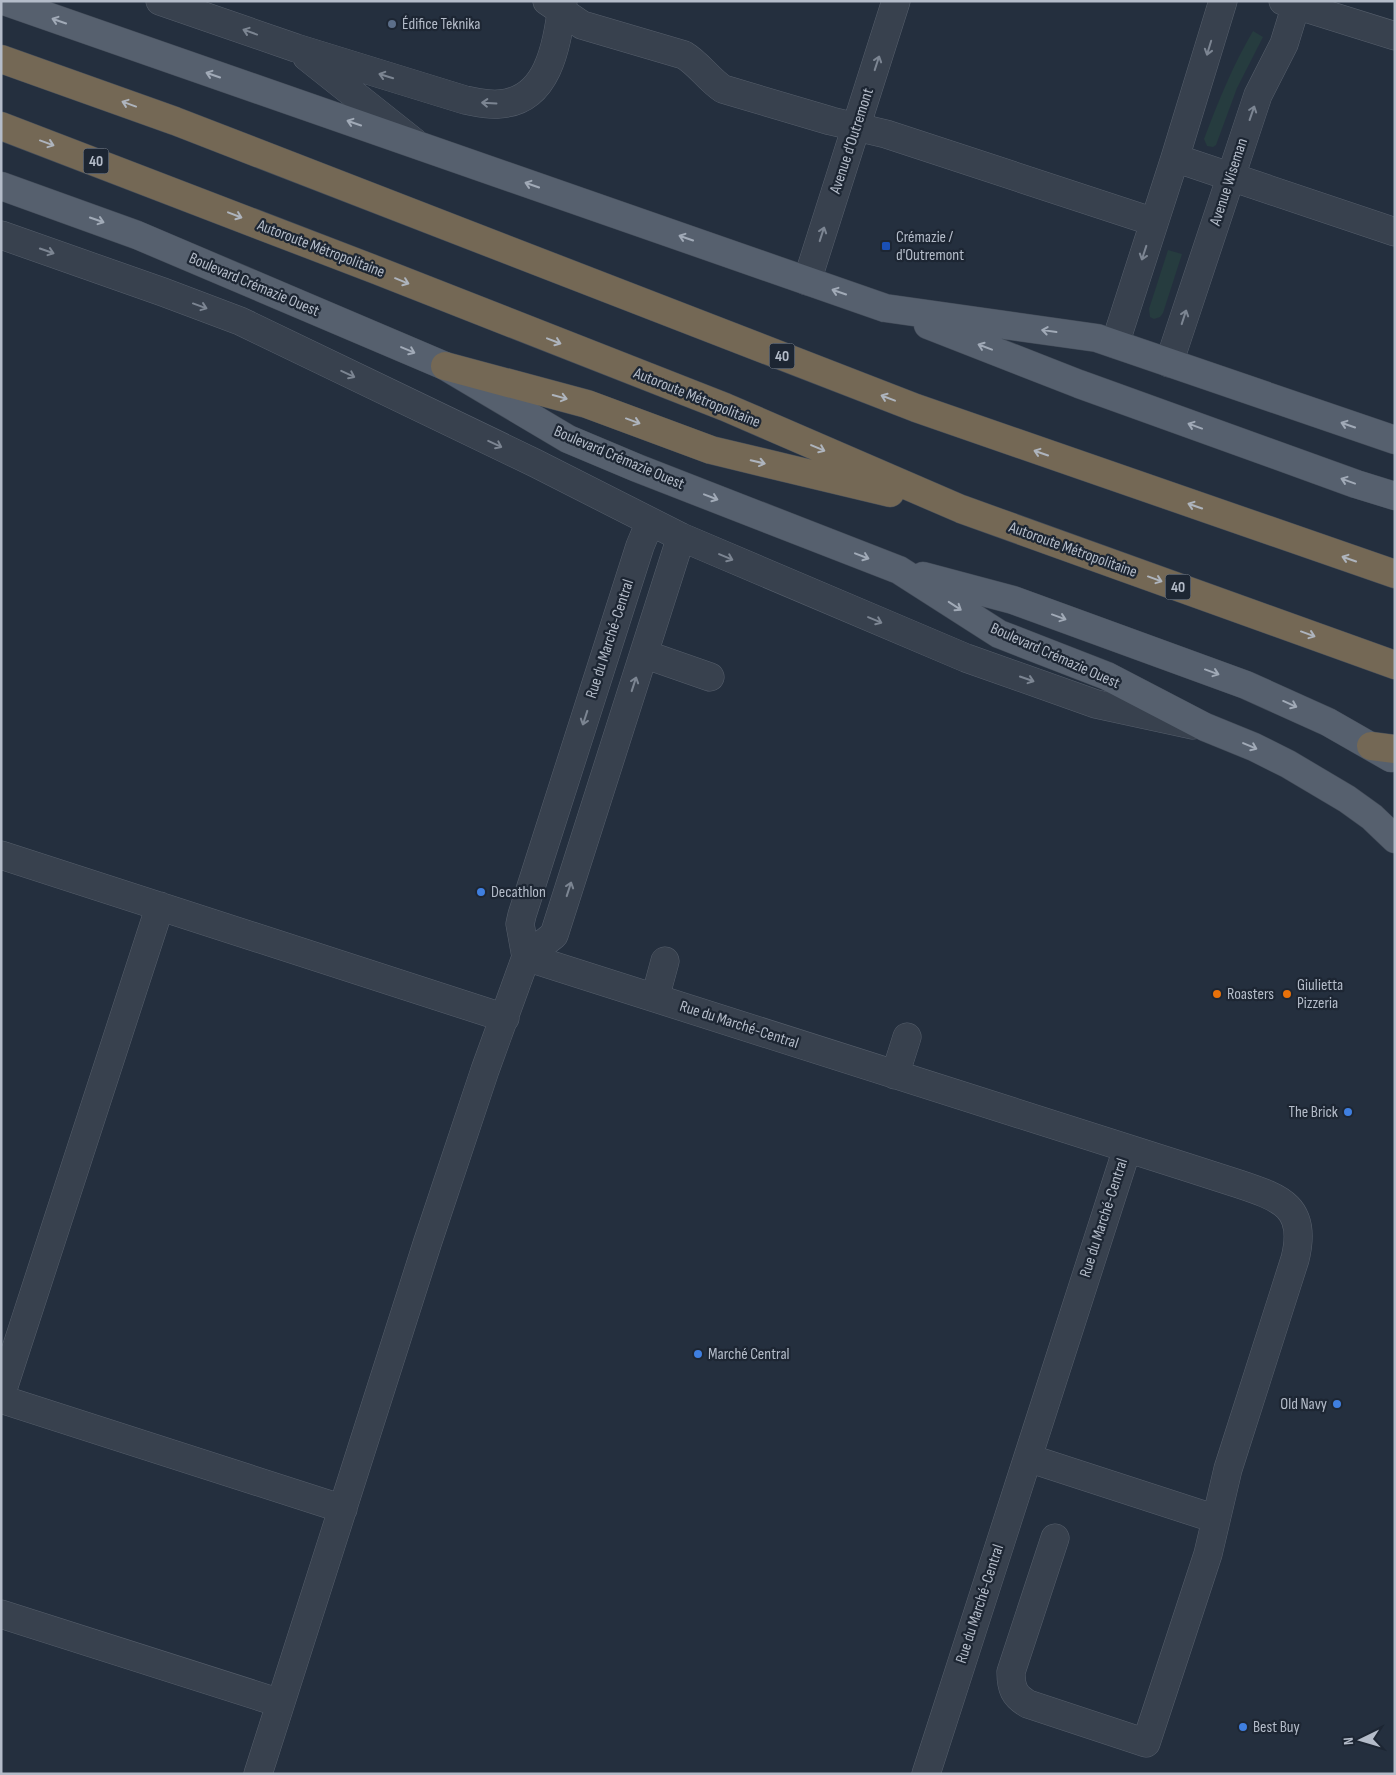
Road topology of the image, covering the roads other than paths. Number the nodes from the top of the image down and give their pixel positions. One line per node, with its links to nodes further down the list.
1 (4, 1): 13 (main road, one-way to 1)
2 (160, 1): 7 (street)
3 (896, 1): 12 (street, Avenue d'Outremont, one-way to 3)
4 (1223, 1): 14 (street, one-way to 14)
5 (1290, 3): 8 (street); 15 (street, Avenue Wiseman, one-way to 5)
6 (557, 4): 9 (street, one-way to 9); 12 (street)
7 (201, 8): 9 (street, one-way to 7)
8 (1395, 36)
9 (296, 48): 13 (street)
10 (1, 59): 31 (highway, 40, one-way to 10)
11 (1, 126): 27 (highway, Autoroute Métropolitaine / 40, one-way to 27)
12 (856, 127): 17 (street); 20 (street, Avenue d'Outremont, one-way to 12)
13 (416, 144): 20 (main road, one-way to 13)
14 (1175, 158): 15 (street); 17 (street)
15 (1230, 177): 18 (street); 23 (street, Avenue Wiseman, one-way to 15)
16 (1, 186): 24 (main road, Boulevard Crémazie Ouest, one-way to 24)
17 (1154, 222): 22 (street, one-way to 22)
18 (1395, 232)
19 (1, 235): 28 (street, Boulevard Crémazie Ouest, one-way to 28)
20 (807, 281): 21 (main road, one-way to 20)
21 (885, 308): 22 (main road, one-way to 21); 26 (main road, one-way to 21)
22 (1115, 344): 23 (main road)
23 (1169, 363): 25 (main road, one-way to 23)
24 (445, 366): 27 (highway, one-way to 27); 30 (main road, Boulevard Crémazie Ouest, one-way to 30)
25 (1395, 440)
26 (1395, 496)
27 (960, 510): 33 (highway, Autoroute Métropolitaine / 40, one-way to 33)
28 (650, 522): 29 (street, Boulevard Crémazie Ouest); 41 (street, Rue du Marché-Central, one-way to 41)
29 (681, 537): 32 (street); 35 (street, Boulevard Crémazie Ouest, one-way to 35)
30 (899, 570): 35 (main road, Boulevard Crémazie Ouest, one-way to 35); 36 (main road, one-way to 36)
31 (1395, 574)
32 (644, 654): 34 (street); 41 (street, one-way to 32)
33 (1395, 665)
34 (710, 677)
35 (1205, 727): 38 (main road, Boulevard Crémazie Ouest, one-way to 38)
36 (1383, 748): 37 (main road)
37 (1395, 761)
38 (1395, 838)
39 (1, 855): 40 (street)
40 (160, 906): 44 (street); 48 (street)
41 (526, 958): 43 (street, Rue du Marché-Central); 44 (street)
42 (666, 961): 43 (street)
43 (655, 998): 46 (street, Rue du Marché-Central)
44 (505, 1018): 51 (street)
45 (908, 1037): 46 (street)
46 (895, 1075): 47 (street, Rue du Marché-Central)
47 (1127, 1149): 50 (street, Rue du Marché-Central); 52 (street)
48 (1, 1395)
49 (1, 1399): 51 (street)
50 (1028, 1458): 52 (street); 57 (street, Rue du Marché-Central)
51 (343, 1509): 55 (street)
52 (1216, 1519): 53 (street)
53 (1055, 1538)
54 (1, 1614): 55 (street)
55 (280, 1703): 56 (street)
56 (258, 1774)
57 (926, 1774)

